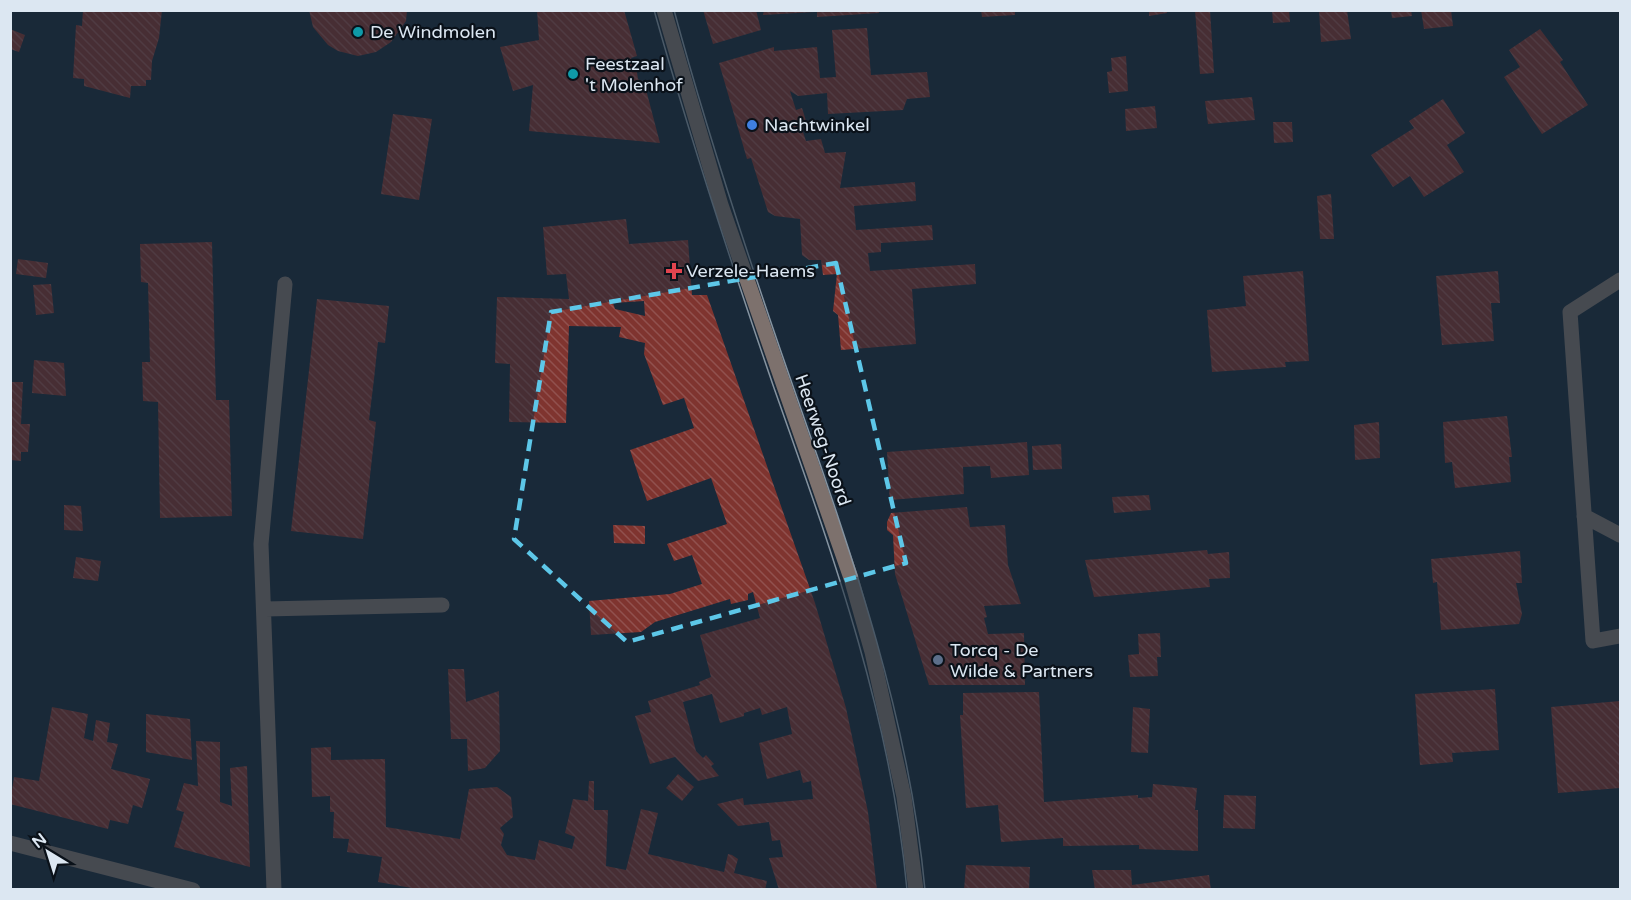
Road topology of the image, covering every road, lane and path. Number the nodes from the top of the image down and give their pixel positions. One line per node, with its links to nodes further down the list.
1 (664, 10): 12 (street, Heerweg-Noord)
2 (1620, 280): 4 (street)
3 (285, 284): 7 (street)
4 (1584, 516): 5 (street); 8 (street)
5 (1620, 535)
6 (442, 605): 7 (street)
7 (265, 609): 11 (street)
8 (1620, 636)
9 (10, 843): 10 (street)
10 (193, 890)
11 (274, 890)
12 (916, 890)

